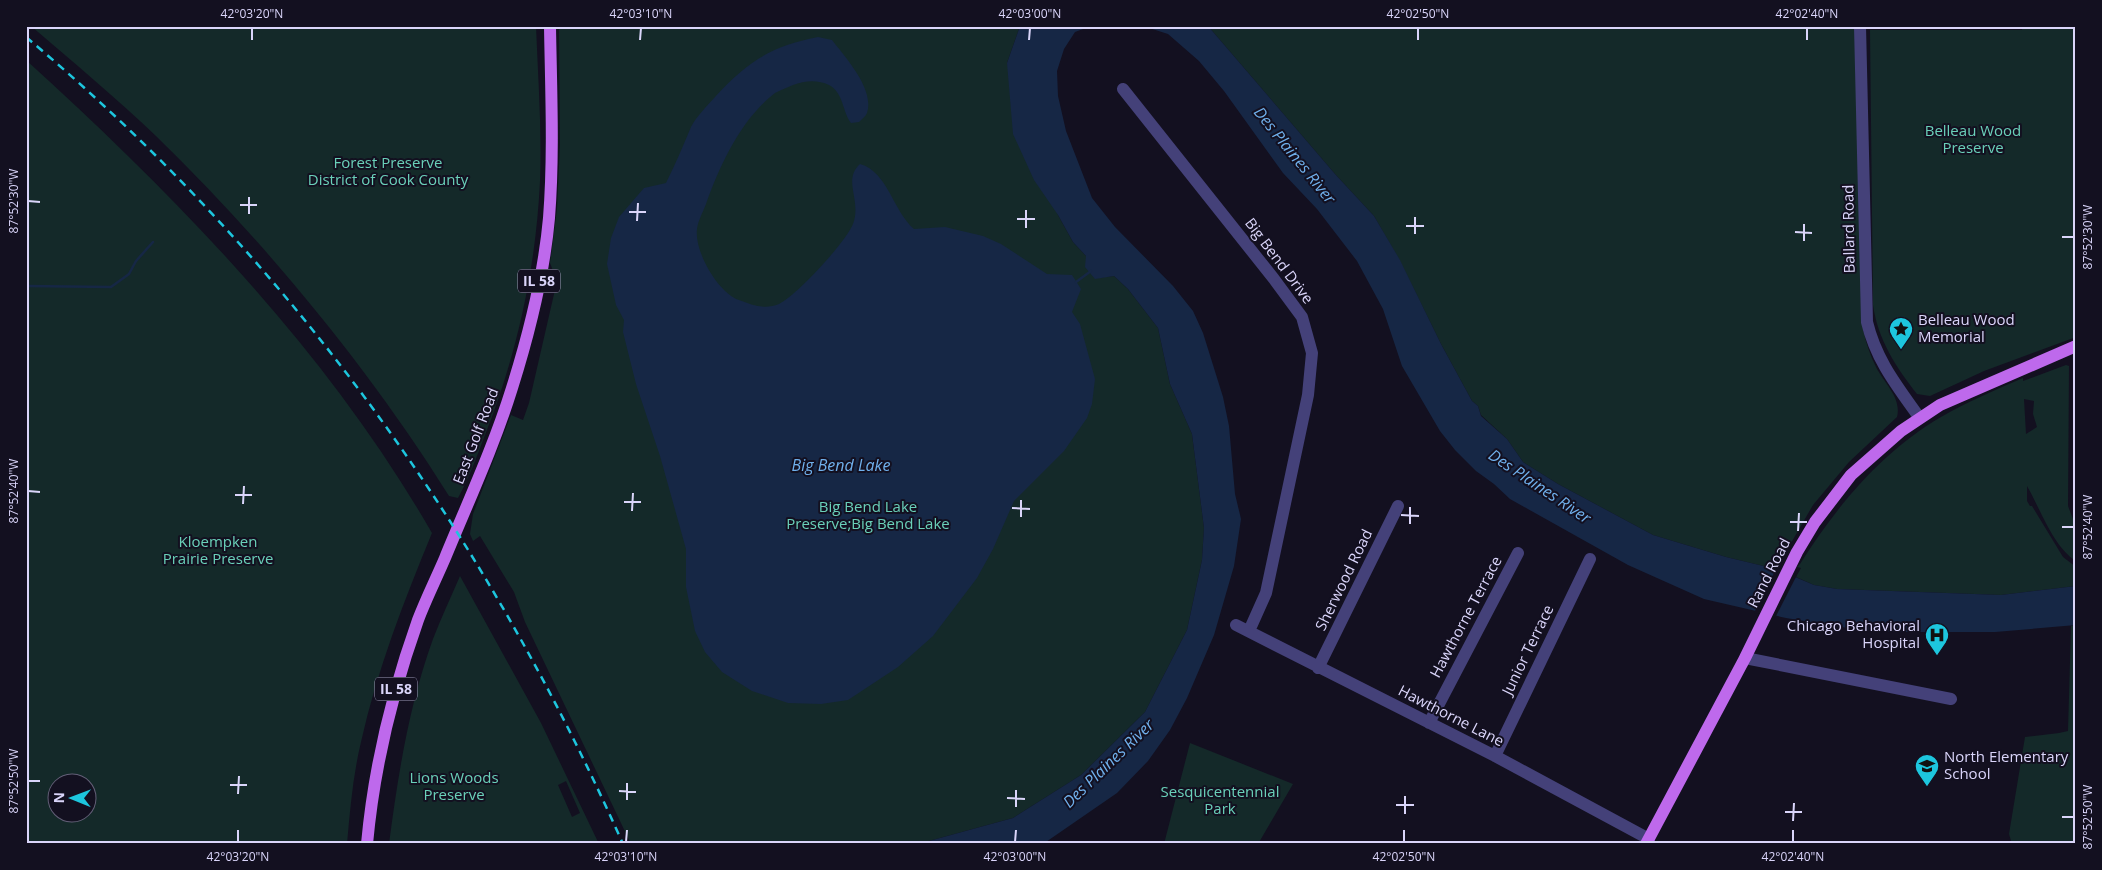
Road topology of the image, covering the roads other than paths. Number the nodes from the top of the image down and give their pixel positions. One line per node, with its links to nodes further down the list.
1 (550, 26): 17 (main road, East Golf Road / IL 58)
2 (1860, 26): 5 (street, Ballard Road)
3 (1123, 89): 10 (street, Big Bend Drive)
4 (2076, 346): 5 (main road, Rand Road)
5 (1919, 417): 11 (main road, Rand Road)
6 (1398, 506): 12 (street, Sherwood Road)
7 (1518, 553): 14 (street, Hawthorne Terrace)
8 (1590, 559): 15 (street, Junior Terrace)
9 (1236, 625): 10 (street, Hawthorne Lane)
10 (1249, 631): 12 (street, Hawthorne Lane)
11 (1745, 658): 13 (street); 16 (main road, Rand Road)
12 (1318, 668): 14 (street, Hawthorne Lane)
13 (1951, 699)
14 (1429, 723): 15 (street, Hawthorne Lane)
15 (1495, 756): 16 (street, Hawthorne Lane)
16 (1647, 841)
17 (367, 844)

